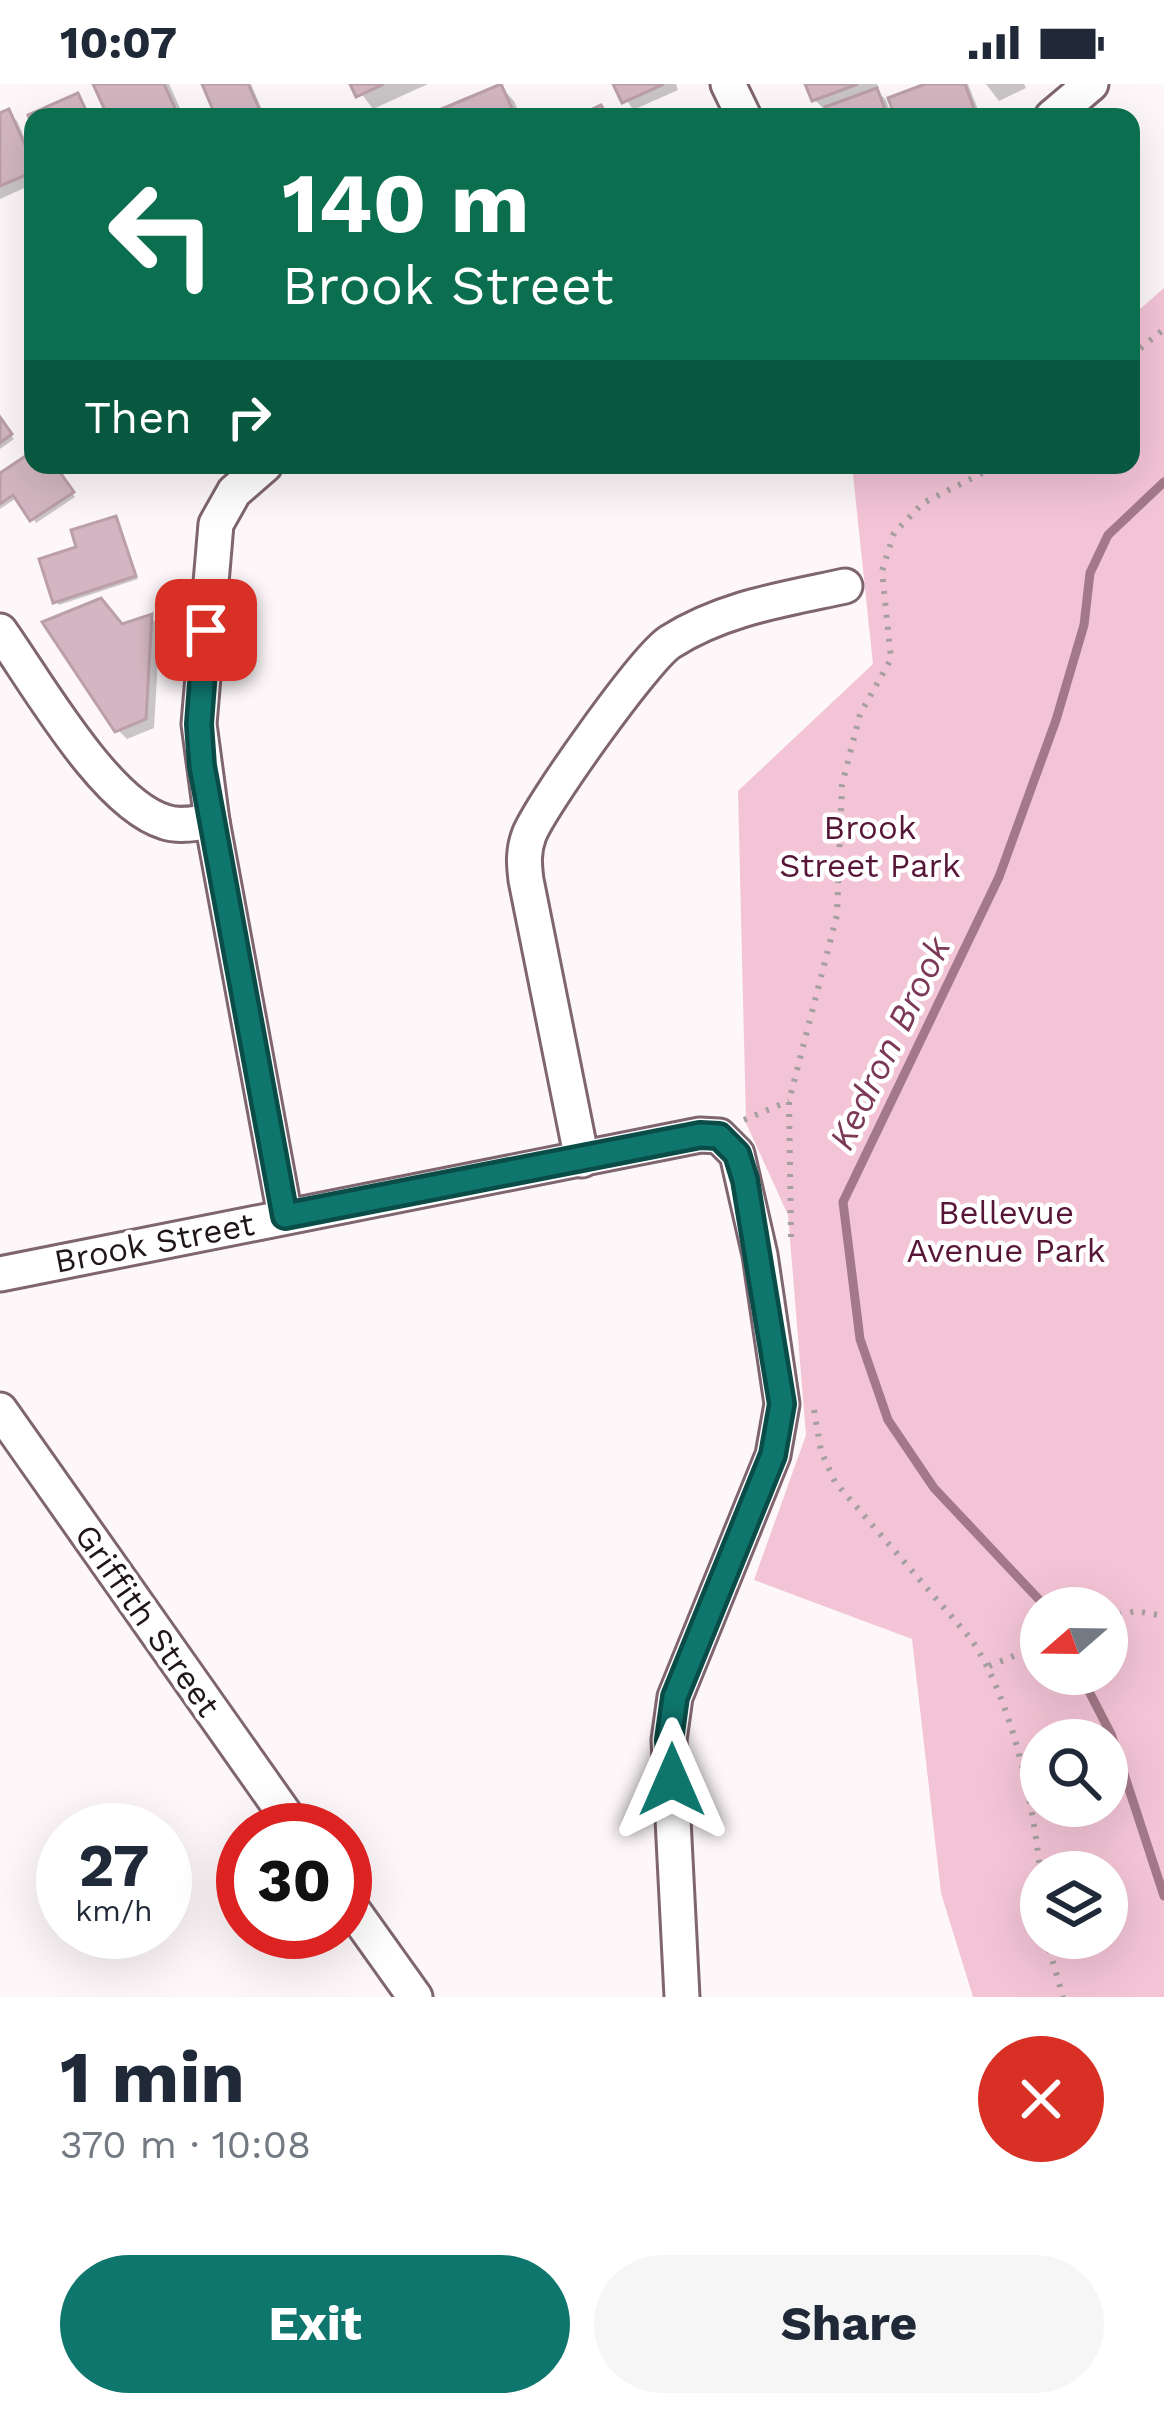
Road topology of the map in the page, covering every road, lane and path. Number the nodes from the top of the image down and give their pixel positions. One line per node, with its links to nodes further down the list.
1 (1091, 84): 2 (street)
2 (1063, 108)
3 (1164, 329): 4 (path)
4 (1140, 349)
5 (256, 474): 9 (street)
6 (980, 474): 10 (path)
7 (845, 586): 12 (street)
8 (0, 632): 9 (street)
9 (212, 821): 13 (street)
10 (789, 1101): 11 (path); 14 (path)
11 (730, 1143): 12 (street, Brook Street); 27 (street)
12 (581, 1160): 13 (street, Brook Street)
13 (285, 1216): 15 (street, Brook Street)
14 (791, 1238)
15 (0, 1274)
16 (811, 1391): 21 (path)
17 (0, 1410): 22 (street, Griffith Street)
18 (1128, 1613): 19 (path)
19 (1164, 1616)
20 (1020, 1653): 21 (path)
21 (989, 1666): 23 (path)
22 (277, 1803)
23 (1036, 1851)
24 (372, 1937): 26 (street)
25 (1052, 1959): 28 (path)
26 (415, 1997)
27 (682, 1997)
28 (1063, 1997)

